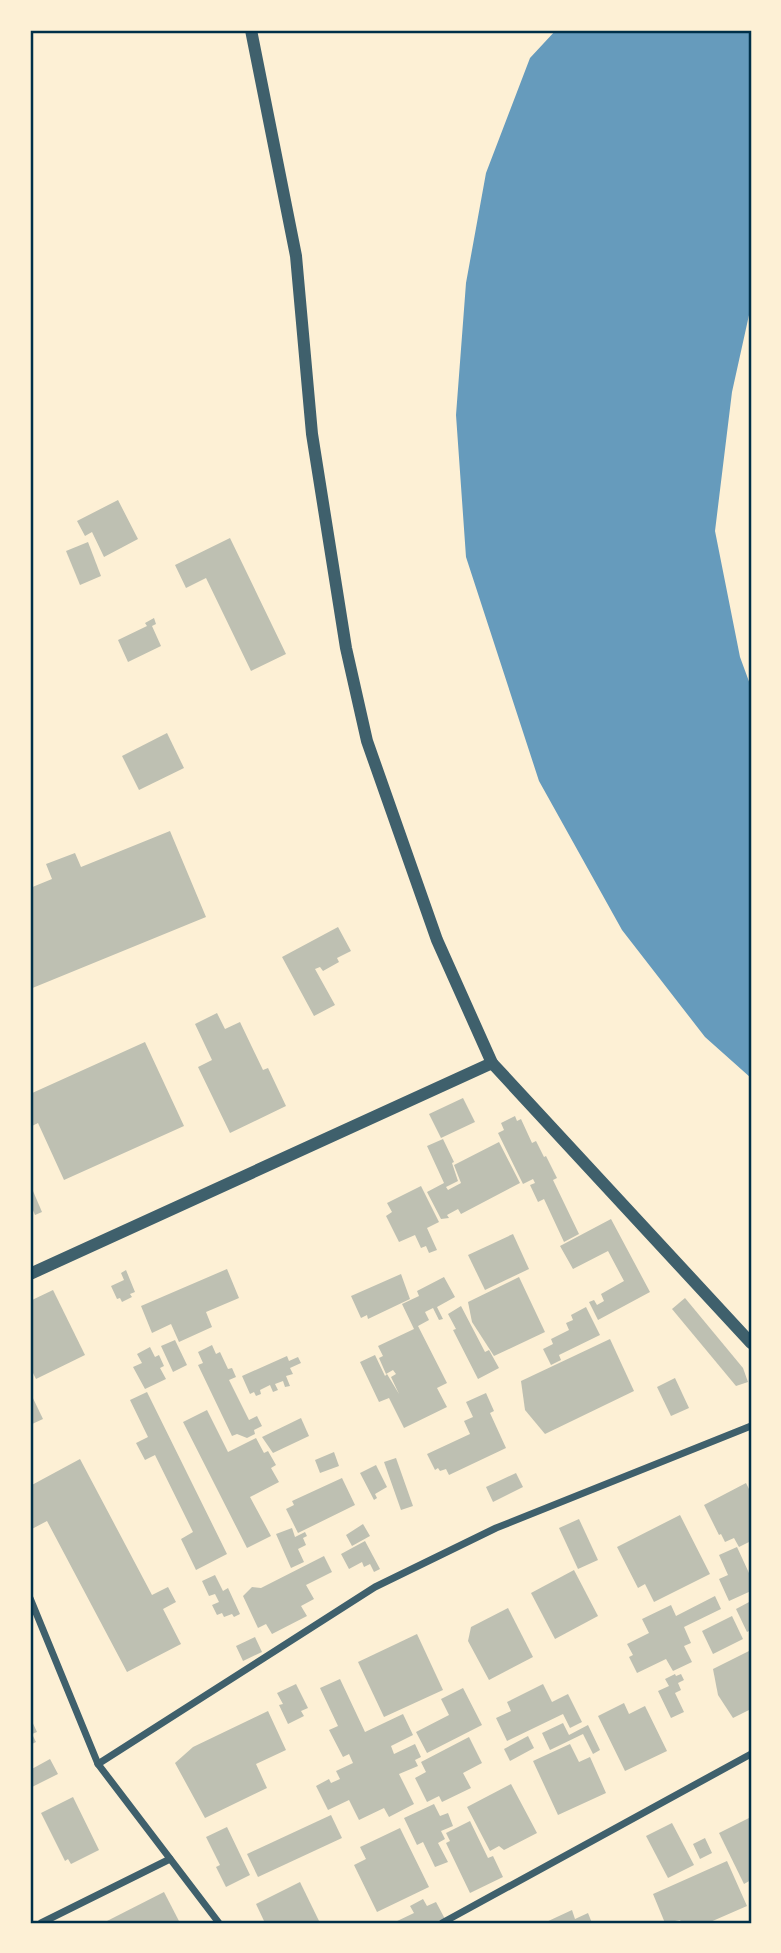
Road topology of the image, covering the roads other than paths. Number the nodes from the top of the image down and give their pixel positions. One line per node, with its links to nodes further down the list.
1 (251, 30): 2 (street)
2 (492, 1063): 3 (street); 4 (street)
3 (30, 1274)
4 (751, 1343)
5 (751, 1426): 8 (street)
6 (30, 1598): 8 (street)
7 (751, 1754): 12 (street)
8 (99, 1764): 9 (street)
9 (170, 1860): 10 (street); 11 (street)
10 (41, 1923)
11 (219, 1923)
12 (442, 1923)

